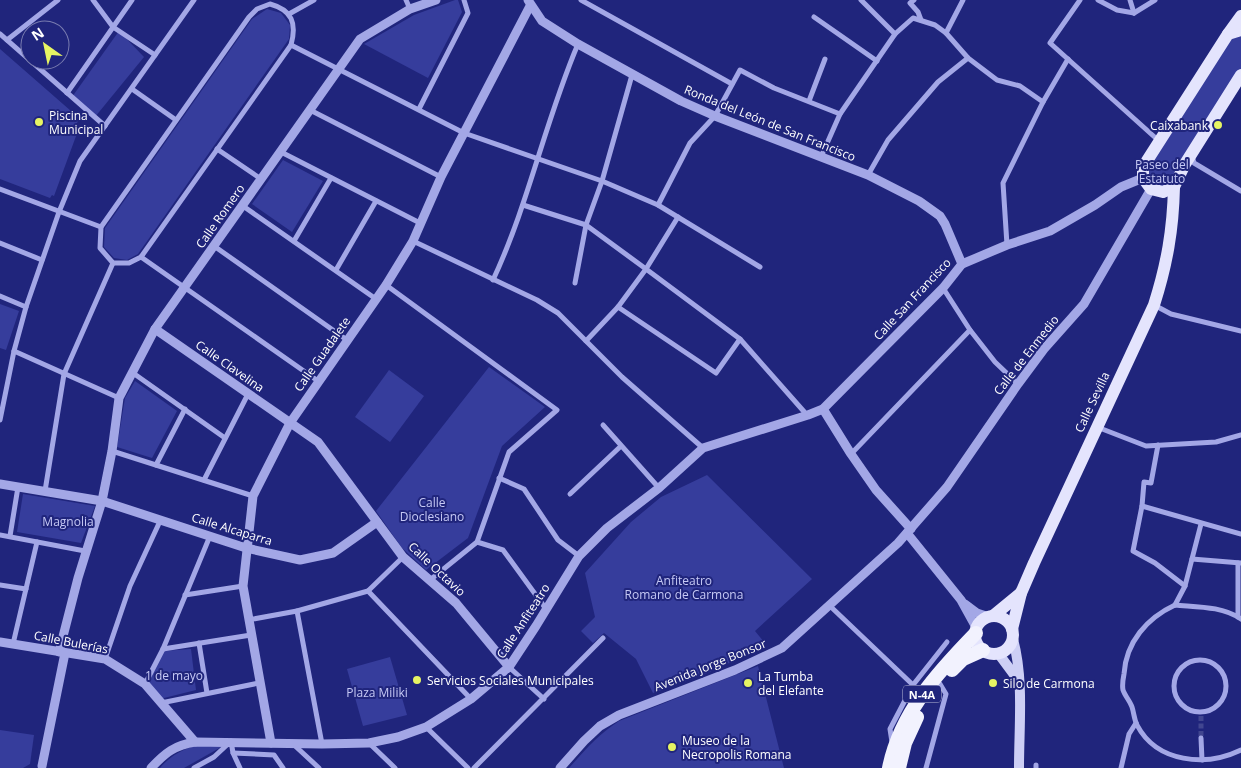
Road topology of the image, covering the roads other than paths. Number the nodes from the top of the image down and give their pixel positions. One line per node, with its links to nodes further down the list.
1 (58, 0): 31 (street)
2 (93, 0): 25 (street)
3 (132, 0): 25 (street)
4 (194, 0): 34 (street)
5 (314, 0): 21 (street)
6 (406, 0): 19 (street)
7 (436, 0): 19 (street, Calle Romero)
8 (464, 0): 47 (street)
9 (581, 0): 42 (street)
10 (861, 0): 29 (street)
11 (914, 0): 24 (street)
12 (963, 0): 27 (street)
13 (1080, 0): 37 (street)
14 (1098, 0): 20 (street)
15 (1130, 0): 20 (street)
16 (1155, 0): 20 (street)
17 (269, 2): 21 (street); 51 (street)
18 (529, 3): 32 (street, Ronda del León de San Francisco); 53 (street, Calle Guadalete)
19 (410, 9): 39 (street, Calle Romero)
20 (1134, 13)
21 (289, 14): 33 (street)
22 (1241, 16): 30 (main road)
23 (814, 17): 38 (street)
24 (921, 20): 27 (street); 29 (street)
25 (113, 27): 34 (street); 44 (street)
26 (1241, 30): 30 (main road)
27 (946, 33): 35 (street)
28 (0, 34): 31 (street)
29 (895, 34): 38 (street)
30 (1228, 34): 54 (main road)
31 (7, 40): 44 (street)
32 (578, 44): 40 (street, Ronda del León de San Francisco); 59 (street)
33 (291, 45): 39 (street); 55 (street)
34 (155, 55): 43 (street)
35 (968, 58): 46 (street); 60 (street)
36 (825, 59): 45 (street)
37 (1068, 59): 46 (street); 54 (street)
38 (877, 61): 49 (street)
39 (339, 69): 47 (street); 48 (street, Calle Romero)
40 (632, 75): 50 (street, Ronda del León de San Francisco); 65 (street)
41 (1241, 75): 58 (main road)
42 (732, 84): 45 (street); 50 (street)
43 (132, 88): 51 (street); 52 (street)
44 (67, 93): 52 (street)
45 (808, 101): 49 (street)
46 (1043, 102): 81 (street)
47 (419, 109): 53 (street)
48 (310, 110): 56 (street, Calle Romero); 61 (street)
49 (840, 114): 57 (street)
50 (715, 116): 57 (street, Ronda del León de San Francisco); 71 (street)
51 (176, 120): 77 (street)
52 (105, 126): 73 (street)
53 (464, 133): 59 (street); 61 (street, Calle Guadalete)
54 (1160, 141): 63 (main road)
55 (217, 148): 64 (street); 83 (street)
56 (281, 152): 62 (street); 64 (street, Calle Romero)
57 (821, 157): 60 (street, Ronda del León de San Francisco)
58 (1192, 157): 67 (main road); 68 (street)
59 (538, 159): 65 (street); 70 (street)
60 (868, 175): 86 (street, Ronda del León de San Francisco)
61 (441, 177): 75 (street, Calle Guadalete)
62 (331, 178): 69 (street); 78 (street)
63 (1143, 178): 67 (main road); 81 (street, Calle San Francisco)
64 (261, 179): 72 (street, Calle Romero)
65 (602, 181): 71 (street); 76 (street)
66 (0, 189): 73 (street)
67 (1163, 190): 97 (main road, Calle Sevilla); 112 (street, Calle de Enmedio)
68 (1241, 192)
69 (376, 201): 75 (street); 89 (street)
70 (524, 205): 76 (street); 90 (street)
71 (658, 205): 74 (street)
72 (243, 206): 78 (street); 82 (street, Calle Romero)
73 (59, 212): 77 (street); 84 (street)
74 (678, 217): 87 (street); 88 (street)
75 (420, 224): 79 (street, Calle Guadalete)
76 (586, 225): 88 (street); 91 (street)
77 (101, 227): 85 (street)
78 (294, 241): 89 (street)
79 (413, 241): 90 (street); 92 (street, Calle Guadalete)
80 (0, 243): 84 (street)
81 (1007, 245): 86 (street, Calle San Francisco)
82 (214, 246): 93 (street, Calle Romero); 104 (street)
83 (141, 257): 85 (street); 93 (street)
84 (42, 260): 98 (street)
85 (112, 262): 108 (street)
86 (962, 264): 94 (street, Calle San Francisco)
87 (760, 267)
88 (646, 269): 99 (street); 103 (street)
89 (336, 270): 96 (street)
90 (493, 280): 105 (street)
91 (576, 283)
92 (386, 284): 96 (street, Calle Guadalete); 130 (street)
93 (186, 287): 100 (street, Calle Romero); 109 (street)
94 (943, 288): 101 (street); 116 (street, Calle San Francisco)
95 (0, 296): 98 (street)
96 (376, 299): 104 (street, Calle Guadalete)
97 (1154, 305): 102 (street); 121 (main road, Calle Sevilla)
98 (26, 307): 106 (street)
99 (618, 307): 103 (street); 105 (street)
100 (155, 329): 107 (street, Calle Romero); 113 (street, Calle Clavelina)
101 (970, 330): 112 (street); 128 (street)
102 (1241, 331)
103 (740, 338): 117 (street)
104 (347, 340): 109 (street, Calle Guadalete)
105 (586, 341): 126 (street)
106 (14, 351): 108 (street); 111 (street)
107 (132, 373): 114 (street, Calle Romero); 115 (street)
108 (64, 374): 114 (street); 135 (street)
109 (318, 381): 119 (street, Calle Guadalete)
110 (0, 383): 111 (street)
111 (6, 384): 118 (street)
112 (1018, 384): 143 (street, Calle de Enmedio)
113 (248, 394): 119 (street, Calle Clavelina); 123 (street)
114 (119, 398): 127 (street, Calle Romero)
115 (185, 409): 123 (street); 129 (street)
116 (823, 409): 117 (street, Calle Anfiteatro); 128 (street)
117 (808, 415): 126 (street, Calle Anfiteatro)
118 (0, 420)
119 (290, 423): 137 (street, Calle Guadalete); 141 (street, Calle Octavio)
120 (603, 425): 125 (street)
121 (1097, 427): 124 (street); 162 (main road, Calle Sevilla)
122 (1241, 435): 124 (street)
123 (225, 438): 131 (street)
124 (1158, 445): 139 (street)
125 (621, 446): 134 (street); 136 (street)
126 (703, 448): 134 (street, Calle Anfiteatro)
127 (112, 452): 129 (street); 138 (street, Calle Romero)
128 (851, 454): 143 (street)
129 (156, 465): 131 (street)
130 (499, 478): 149 (street); 152 (street)
131 (204, 480): 137 (street)
132 (0, 484): 133 (street, Calle Alcaparra)
133 (18, 487): 135 (street, Calle Alcaparra); 147 (street)
134 (659, 488): 152 (street, Calle Anfiteatro)
135 (45, 491): 138 (street, Calle Alcaparra)
136 (570, 494)
137 (253, 496): 150 (street, Calle Guadalete)
138 (102, 501): 140 (street, Calle Alcaparra); 151 (street, Calle Romero)
139 (1142, 506): 142 (street); 159 (street)
140 (161, 519): 146 (street, Calle Alcaparra); 185 (street)
141 (377, 522): 150 (street, Calle Alcaparra); 153 (street, Calle Octavio)
142 (1201, 524): 145 (street); 154 (street)
143 (909, 531): 165 (street); 167 (street, Avenida Jorge Bonsor)
144 (0, 534): 147 (street)
145 (1241, 534)
146 (210, 535): 150 (street, Calle Alcaparra); 163 (street)
147 (10, 536): 148 (street)
148 (37, 542): 151 (street); 160 (street)
149 (477, 542): 156 (street); 169 (street)
150 (246, 548): 158 (street, Calle Guadalete)
151 (85, 551): 183 (street, Calle Romero)
152 (579, 556): 169 (street, Calle Anfiteatro)
153 (403, 557): 156 (street, Calle Octavio); 161 (street)
154 (1192, 559): 155 (street); 159 (street)
155 (1240, 563): 164 (street)
156 (430, 580): 186 (street, Calle Octavio)
157 (0, 585): 160 (street)
158 (243, 586): 163 (street); 172 (street, Calle Guadalete)
159 (1185, 586): 166 (street)
160 (26, 589): 180 (street)
161 (368, 591): 168 (street); 193 (street)
162 (1021, 593): 170 (main road); 174 (main road, Calle Sevilla)
163 (185, 596): 181 (street)
164 (1240, 599): 171 (street)
165 (961, 600): 170 (street); 173 (street)
166 (1175, 605): 171 (street); 197 (street)
167 (830, 606): 191 (street); 219 (street, Avenida Jorge Bonsor)
168 (297, 610): 172 (street); 205 (street)
169 (546, 610): 186 (street, Calle Anfiteatro)
170 (991, 617): 173 (main road); 174 (main road)
171 (1239, 618)
172 (248, 620): 175 (street, Calle Guadalete)
173 (976, 631): 182 (main road); 207 (highway, N-4A)
174 (1012, 634): 184 (main road); 187 (main road)
175 (251, 635): 179 (street); 188 (street, Calle Guadalete)
176 (603, 638): 194 (street)
177 (0, 642): 180 (street, Calle Bulerías)
178 (947, 642): 191 (street)
179 (199, 643): 181 (street); 192 (street)
180 (13, 644): 183 (street, Calle Bulerías)
181 (162, 649): 189 (street)
182 (983, 650): 184 (main road); 190 (highway, N-4A)
183 (62, 652): 185 (street, Calle Bulerías); 210 (street, Calle Romero)
184 (998, 653): 187 (main road)
185 (105, 659): 189 (street, Calle Bulerías)
186 (510, 667): 193 (street, Calle Anfiteatro); 194 (street)
187 (1019, 682): 223 (main road)
188 (259, 683): 192 (street); 202 (street, Calle Guadalete)
189 (145, 684): 195 (street, Calle Bulerías)
190 (940, 684): 221 (highway, N-4A); 222 (street)
191 (913, 685): 207 (street)
192 (207, 693): 195 (street)
193 (471, 699): 198 (street, Calle Anfiteatro)
194 (544, 699): 218 (street)
195 (161, 703): 201 (street, Calle Bulerías)
196 (1201, 714): 196 (street)
197 (1136, 723): 209 (street); 224 (street)
198 (426, 727): 204 (street, Calle Anfiteatro); 217 (street)
199 (1201, 738): 209 (street)
200 (231, 741): 201 (street, Calle Anfiteatro); 202 (street, Calle Anfiteatro); 208 (street); 212 (street)
201 (195, 742): 211 (street, Calle Anfiteatro)
202 (271, 743): 203 (street, Calle Anfiteatro)
203 (292, 743): 205 (street, Calle Anfiteatro); 215 (street)
204 (369, 743): 205 (street, Calle Anfiteatro); 216 (street)
205 (322, 744)
206 (1241, 750): 209 (street)
207 (893, 752): 220 (highway, N-4A); 221 (street)
208 (233, 753): 213 (street); 214 (street)
209 (1201, 761): 225 (street)
210 (41, 767)
211 (151, 768)
212 (194, 768)
213 (240, 768)
214 (283, 768)
215 (318, 768)
216 (395, 768)
217 (468, 768)
218 (474, 768)
219 (560, 768)
220 (889, 768)
221 (899, 768)
222 (926, 768)
223 (1019, 768)
224 (1121, 768)
225 (1200, 768)

